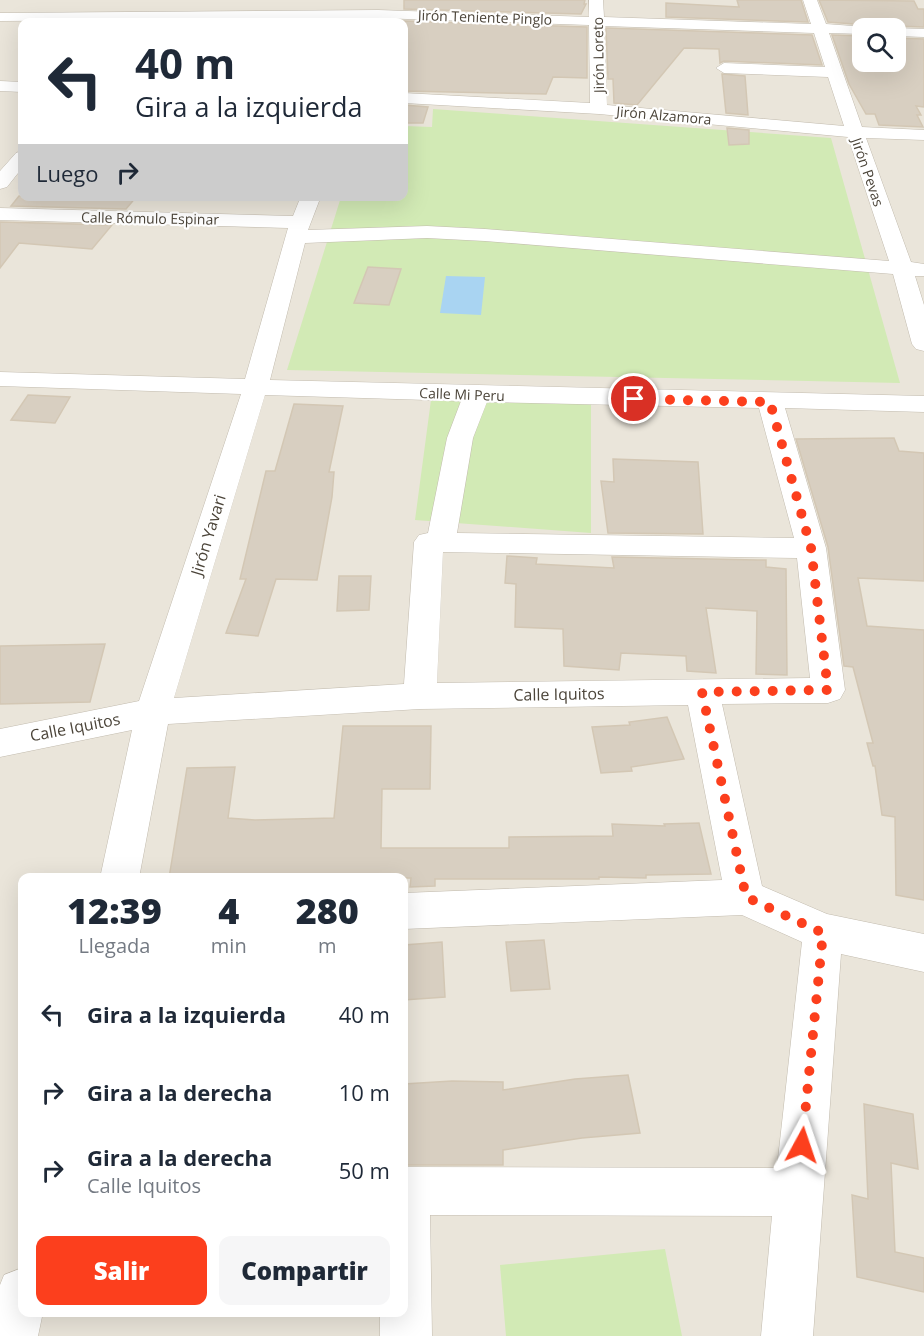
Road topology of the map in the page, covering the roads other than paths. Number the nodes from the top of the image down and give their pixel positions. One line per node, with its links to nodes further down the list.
1 (160, 0): 7 (street)
2 (384, 0): 8 (street)
3 (596, 0): 10 (street, Jirón Loreto)
4 (810, 0): 11 (street, Jirón Pevas)
5 (0, 17): 6 (street, Jirón Teniente Pinglo)
6 (72, 18)
7 (145, 18)
8 (376, 18)
9 (408, 18): 10 (street, Jirón Teniente Pinglo)
10 (597, 21): 11 (street, Jirón Teniente Pinglo); 20 (street, Jirón Loreto)
11 (819, 28): 12 (street, Jirón Teniente Pinglo); 16 (street, Jirón Pevas)
12 (852, 30)
13 (906, 32): 14 (street)
14 (924, 33)
15 (724, 68): 16 (street)
16 (834, 72): 21 (street, Jirón Pevas)
17 (0, 86): 18 (street)
18 (18, 87)
19 (408, 98): 20 (street, Jirón Alzamora)
20 (599, 110): 21 (street, Jirón Alzamora)
21 (854, 132): 22 (street, Jirón Alzamora); 27 (street, Jirón Pevas)
22 (924, 135)
23 (18, 162): 24 (street)
24 (0, 183)
25 (0, 214): 26 (street, Calle Rómulo Espinar)
26 (303, 218): 27 (street, Calle Rómulo Espinar); 31 (street, Jirón Yavari)
27 (902, 268): 28 (street, Calle Rómulo Espinar); 29 (street, Jirón Pevas)
28 (924, 270)
29 (924, 344)
30 (0, 380): 31 (street, Calle Mi Peru)
31 (255, 388): 32 (street, Calle Mi Peru); 39 (street, Jirón Yavari)
32 (476, 394): 33 (street, Calle Mi Peru); 35 (street)
33 (770, 402): 34 (street, Calle Mi Peru); 36 (street, Calle Iquitos)
34 (924, 404)
35 (441, 542): 36 (street); 38 (street)
36 (811, 548): 37 (street, Calle Iquitos)
37 (702, 692): 38 (street, Calle Iquitos); 42 (street)
38 (420, 696): 39 (street, Calle Iquitos)
39 (153, 712): 40 (street, Calle Iquitos); 41 (street, Jirón Yavari)
40 (10, 738)
41 (120, 873)
42 (746, 897): 43 (street); 44 (street)
43 (408, 911)
44 (823, 933): 45 (street); 47 (street)
45 (924, 953)
46 (408, 1191): 47 (street)
47 (798, 1192): 52 (street)
48 (18, 1310): 50 (street)
49 (406, 1317): 51 (street)
50 (12, 1336)
51 (406, 1336)
52 (787, 1336)

